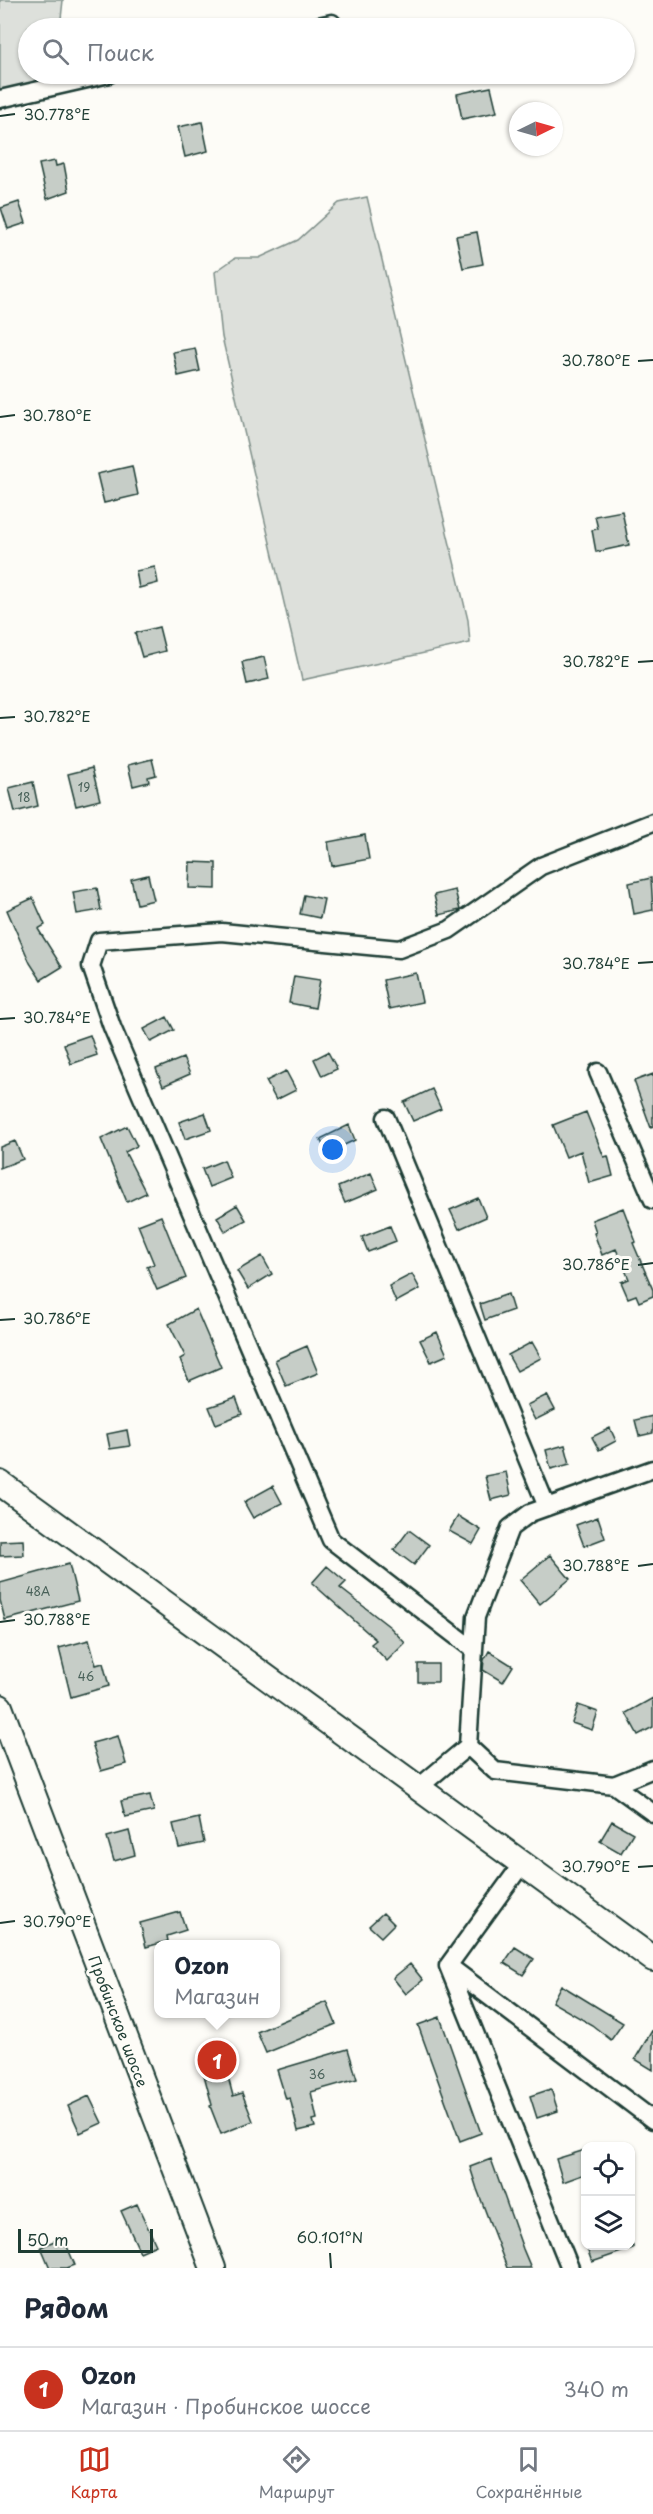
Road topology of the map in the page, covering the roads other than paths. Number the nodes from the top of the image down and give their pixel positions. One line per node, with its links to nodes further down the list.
1 (65, 84): 2 (street)
2 (0, 99)
3 (653, 822): 10 (street)
4 (598, 1072): 6 (street)
5 (386, 1118): 9 (street)
6 (653, 1200)
7 (653, 1469): 9 (street)
8 (0, 1483): 15 (street)
9 (547, 1507): 10 (street)
10 (474, 1650): 12 (street)
11 (0, 1707): 21 (street, Пробинское шоссе)
12 (468, 1746): 14 (street); 15 (street)
13 (653, 1769): 14 (street)
14 (614, 1785): 16 (street)
15 (418, 1788): 17 (street)
16 (653, 1813)
17 (522, 1864): 18 (street); 19 (street)
18 (653, 1959)
19 (448, 1966): 20 (street); 22 (street)
20 (653, 2120)
21 (213, 2268)
22 (570, 2268)

